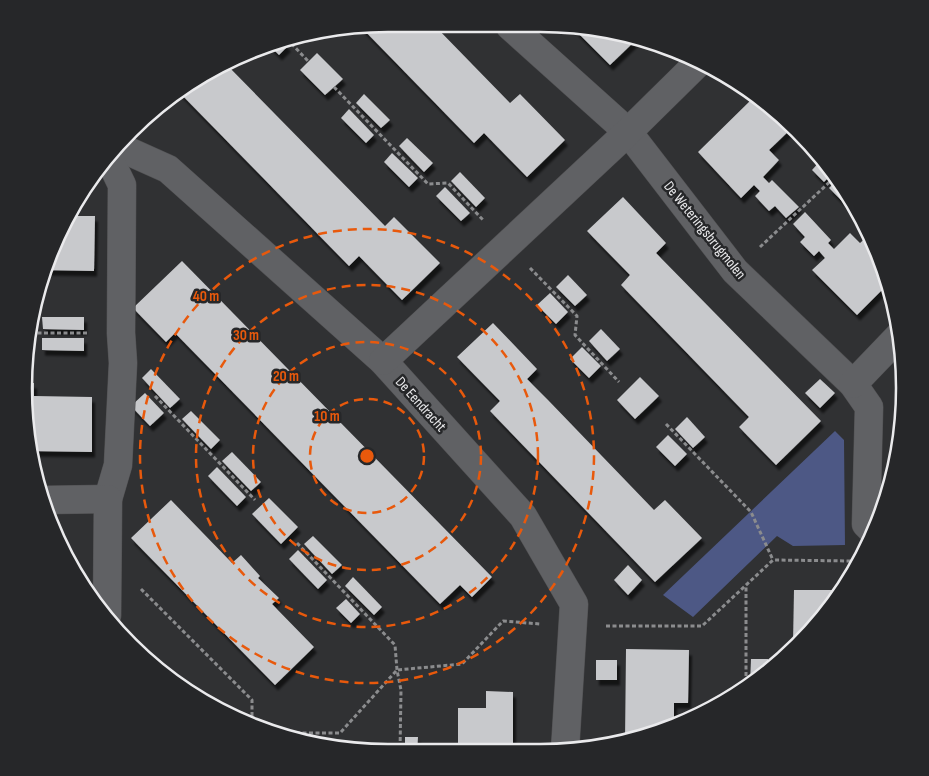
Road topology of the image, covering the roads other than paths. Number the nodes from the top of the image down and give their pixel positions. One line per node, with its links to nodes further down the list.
1 (518, 33): 3 (street, De Weteringsbrugmolen)
2 (694, 67): 3 (street)
3 (628, 132): 7 (street); 8 (street, De Weteringsbrugmolen)
4 (125, 150): 7 (street, De Eendracht)
5 (112, 165): 9 (street)
6 (893, 342): 8 (street)
7 (383, 361): 13 (street, De Eendracht)
8 (853, 384): 11 (street, De Weteringsbrugmolen)
9 (108, 499): 10 (street); 12 (street)
10 (50, 500)
11 (868, 526)
12 (107, 605)
13 (565, 743)

